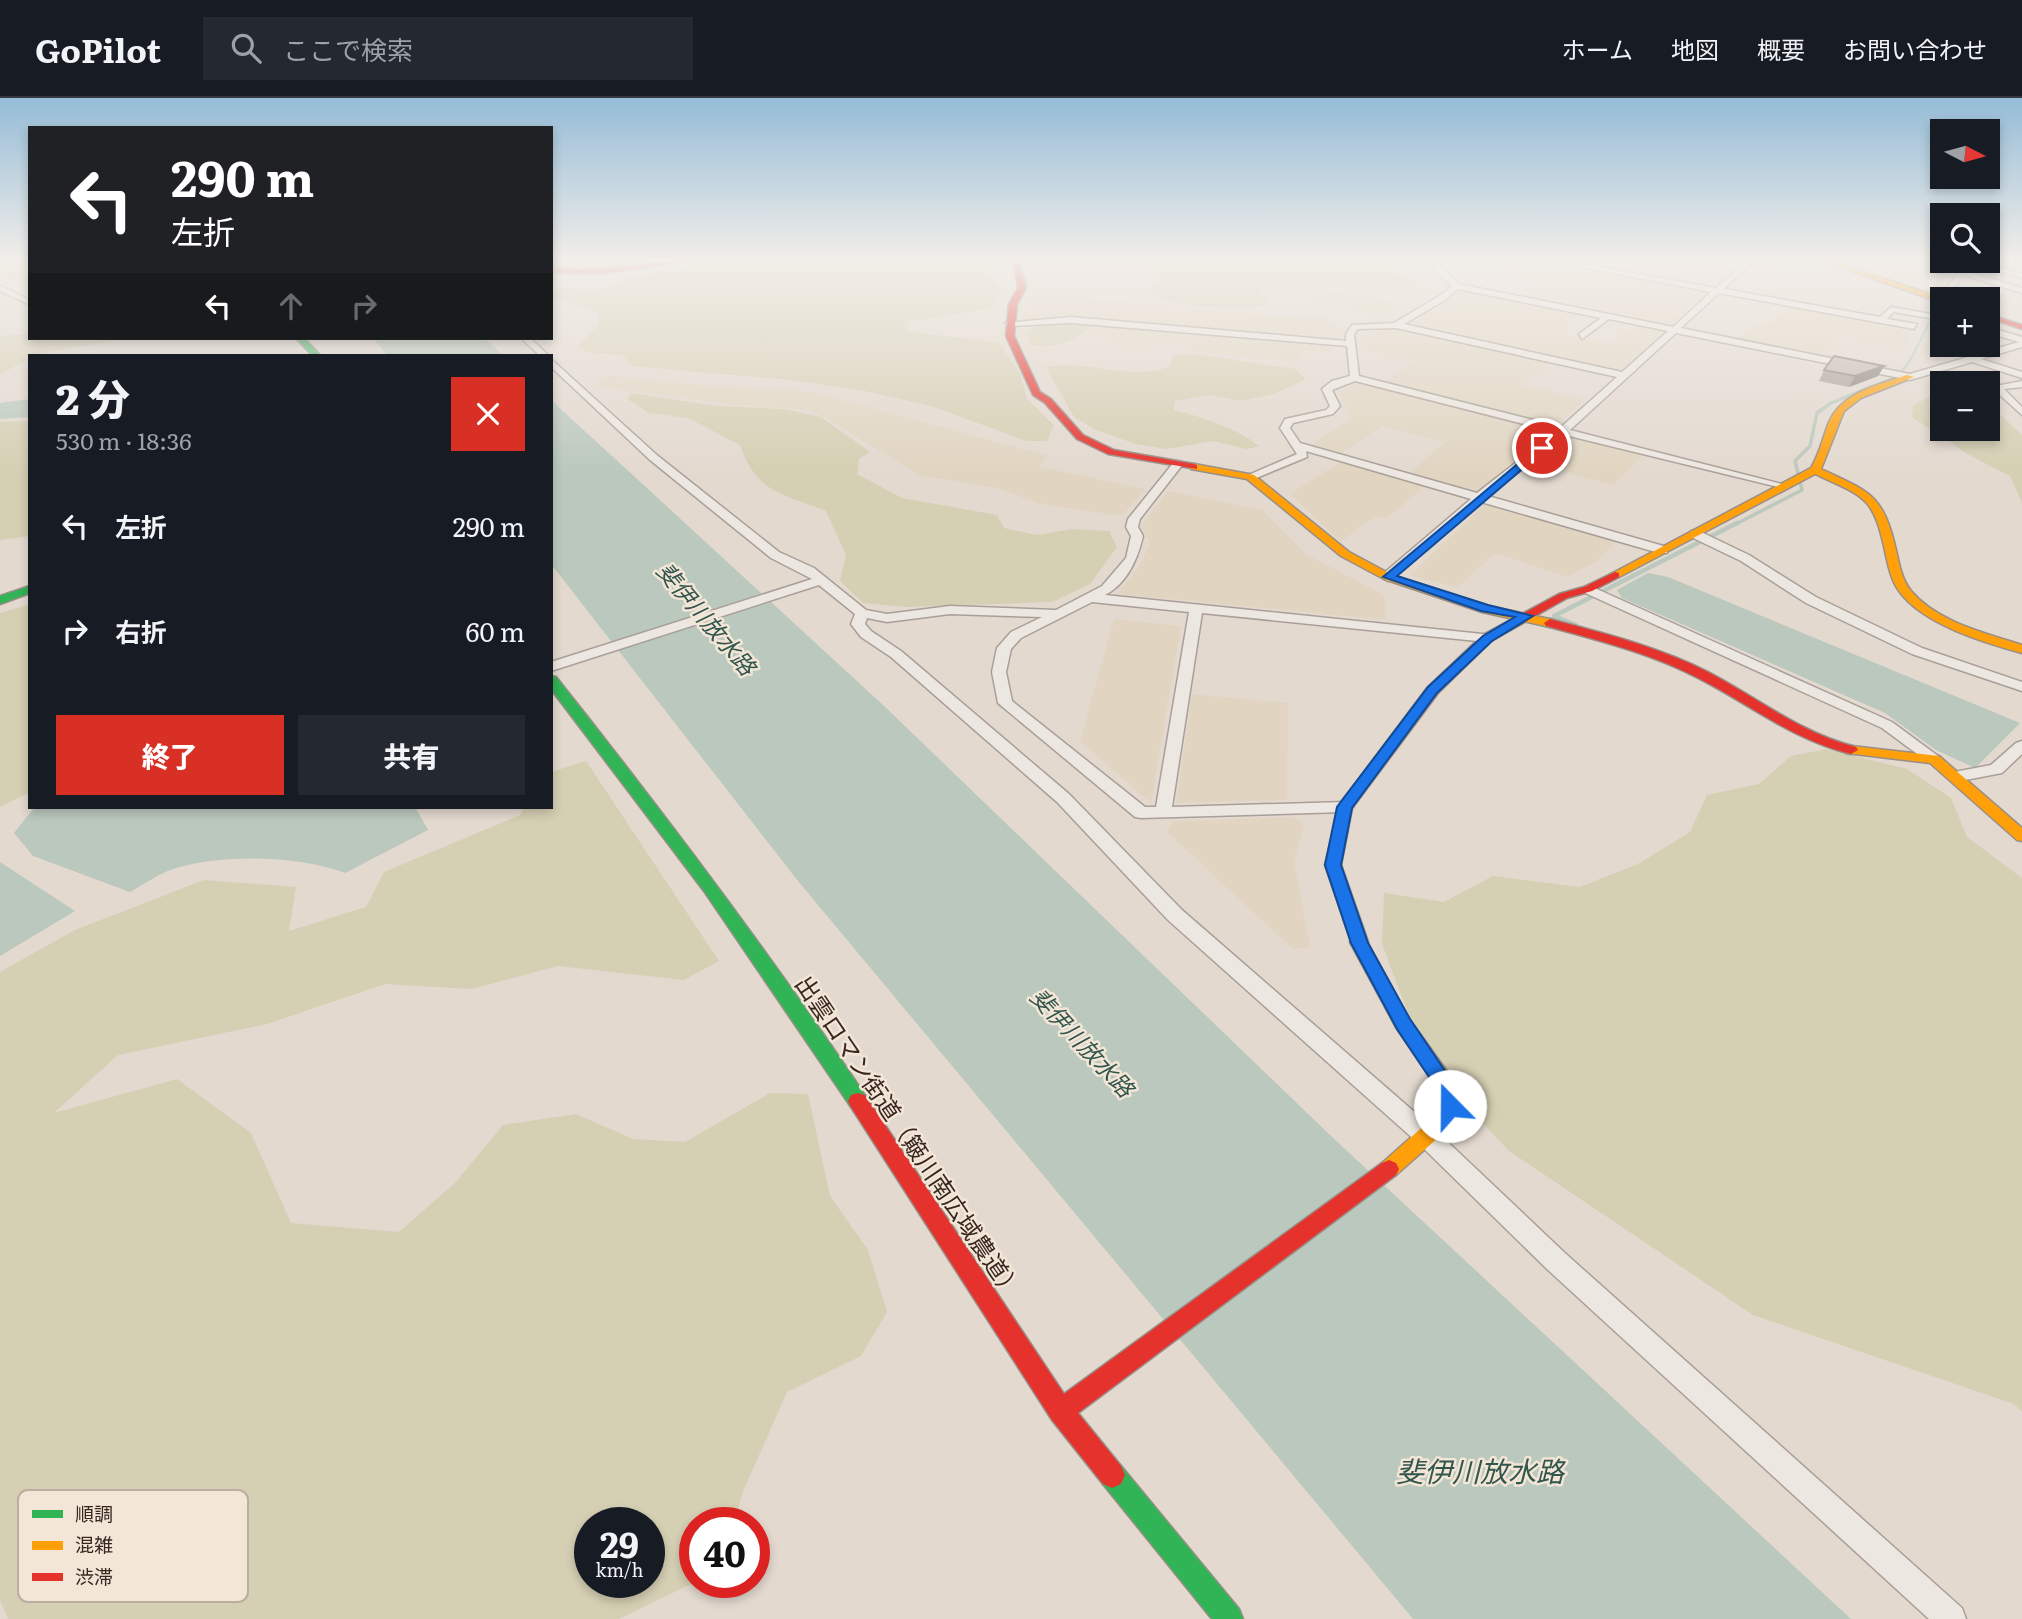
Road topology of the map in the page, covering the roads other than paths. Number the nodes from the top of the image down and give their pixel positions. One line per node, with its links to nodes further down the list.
1 (1012, 332): 26 (street)
2 (1211, 332): 13 (street)
3 (1351, 332): 13 (street)
4 (1427, 332): 18 (street)
5 (1587, 332): 9 (street)
6 (1672, 332): 18 (street)
7 (1690, 332): 20 (street)
8 (2000, 334): 12 (street)
9 (1582, 336)
10 (302, 340): 14 (street)
11 (527, 340): 15 (street)
12 (2022, 342): 16 (street)
13 (1351, 344): 21 (street)
14 (315, 354)
15 (543, 354)
16 (1973, 359): 19 (street); 20 (street)
17 (553, 364): 34 (street)
18 (1621, 375): 24 (street)
19 (2022, 375)
20 (1910, 377): 27 (street)
21 (1355, 379): 24 (street); 25 (street)
22 (2022, 384): 23 (street)
23 (2022, 412)
24 (1563, 431): 29 (street); 30 (street)
25 (1300, 446): 28 (street); 30 (street)
26 (1178, 464): 28 (street); 37 (street)
27 (1815, 470): 29 (street); 44 (street)
28 (1250, 477): 33 (street)
29 (1783, 487): 31 (street)
30 (1481, 496): 32 (street); 33 (street)
31 (1695, 534): 32 (street); 47 (street)
32 (1662, 550): 35 (street)
33 (1388, 577): 42 (street)
34 (821, 580): 41 (street); 45 (street)
35 (1588, 589): 42 (street); 49 (street)
36 (28, 590): 38 (street)
37 (1093, 598): 39 (street); 40 (street)
38 (0, 600)
39 (1196, 608): 43 (street); 52 (street)
40 (1068, 610): 41 (street); 52 (street)
41 (862, 613): 54 (street)
42 (1527, 616): 43 (street); 49 (street)
43 (1487, 638): 51 (street)
44 (2022, 649)
45 (553, 666)
46 (553, 683): 55 (street, 出雲ロマン街道（簸川南広域農道）)
47 (2022, 687)
48 (2022, 746): 50 (street)
49 (1934, 759): 50 (street)
50 (1955, 777): 53 (street)
51 (1345, 807): 52 (street); 54 (street)
52 (1163, 813)
53 (2022, 836)
54 (1426, 1136): 55 (street); 57 (street)
55 (1061, 1411): 56 (street, 出雲ロマン街道（簸川南広域農道）)
56 (1229, 1619)
57 (1951, 1619)

